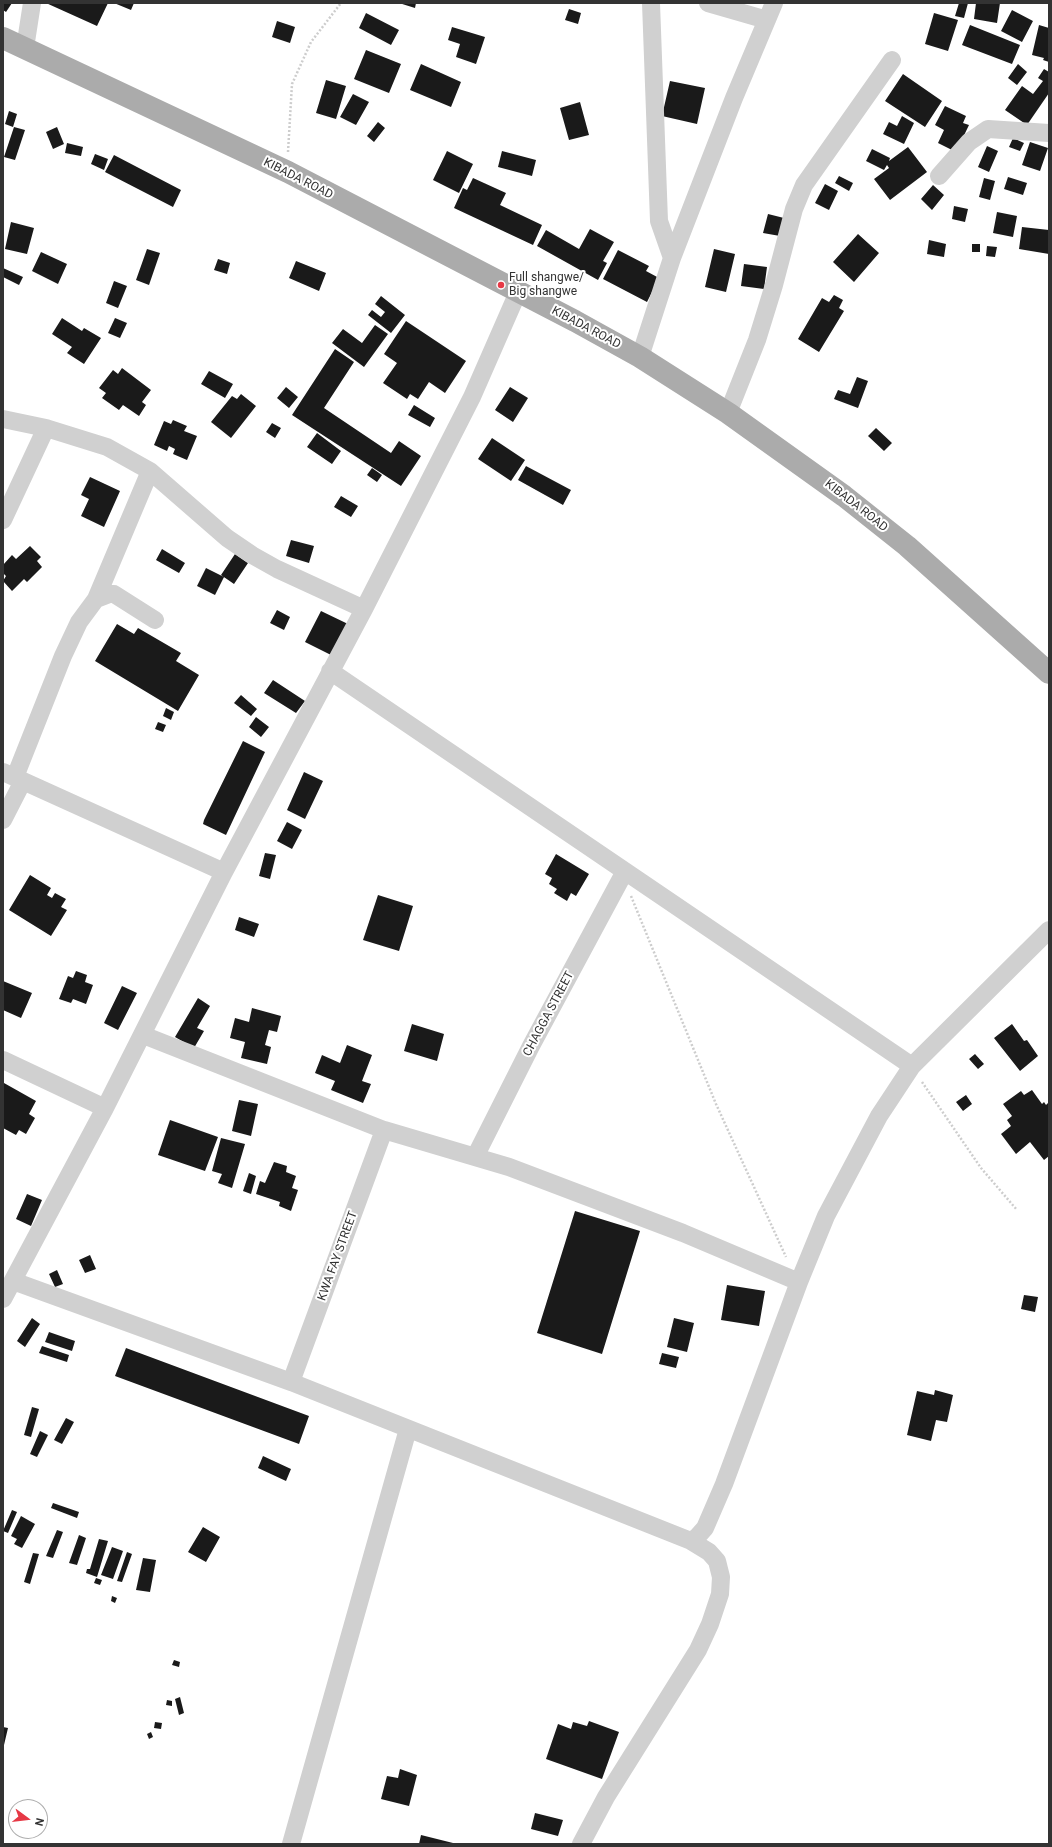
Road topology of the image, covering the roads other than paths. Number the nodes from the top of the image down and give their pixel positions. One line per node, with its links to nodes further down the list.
1 (32, 3): 7 (street)
2 (651, 3): 11 (street)
3 (708, 3): 5 (street)
4 (774, 3): 5 (street)
5 (767, 20): 11 (street)
6 (3, 38): 7 (main road, KIBADA ROAD)
7 (25, 48): 12 (main road, KIBADA ROAD)
8 (892, 60): 14 (street)
9 (1049, 133): 10 (street)
10 (939, 176)
11 (672, 258): 13 (street)
12 (518, 292): 13 (main road, KIBADA ROAD); 20 (street)
13 (640, 357): 14 (main road, KIBADA ROAD)
14 (728, 413): 23 (main road, KIBADA ROAD)
15 (3, 419): 16 (street)
16 (46, 428): 17 (street); 18 (street)
17 (150, 471): 19 (street); 20 (street)
18 (3, 520)
19 (96, 599): 21 (street); 24 (street)
20 (364, 609): 22 (street)
21 (155, 620)
22 (330, 671): 26 (street); 27 (street)
23 (1049, 673)
24 (14, 777): 25 (street); 26 (street)
25 (3, 820)
26 (224, 872): 29 (street)
27 (624, 873): 31 (street); 34 (street, CHAGGA STREET)
28 (1049, 930): 31 (street)
29 (143, 1035): 32 (street); 33 (street)
30 (3, 1060): 32 (street)
31 (912, 1066): 36 (street)
32 (105, 1108): 35 (street)
33 (384, 1130): 34 (street); 38 (street, KWA FAY STREET)
34 (475, 1157): 36 (street)
35 (13, 1281): 37 (street); 38 (street)
36 (799, 1282): 40 (street)
37 (3, 1299)
38 (291, 1382): 39 (street)
39 (408, 1429): 40 (street); 41 (street)
40 (691, 1541): 42 (street)
41 (291, 1844)
42 (582, 1844)

